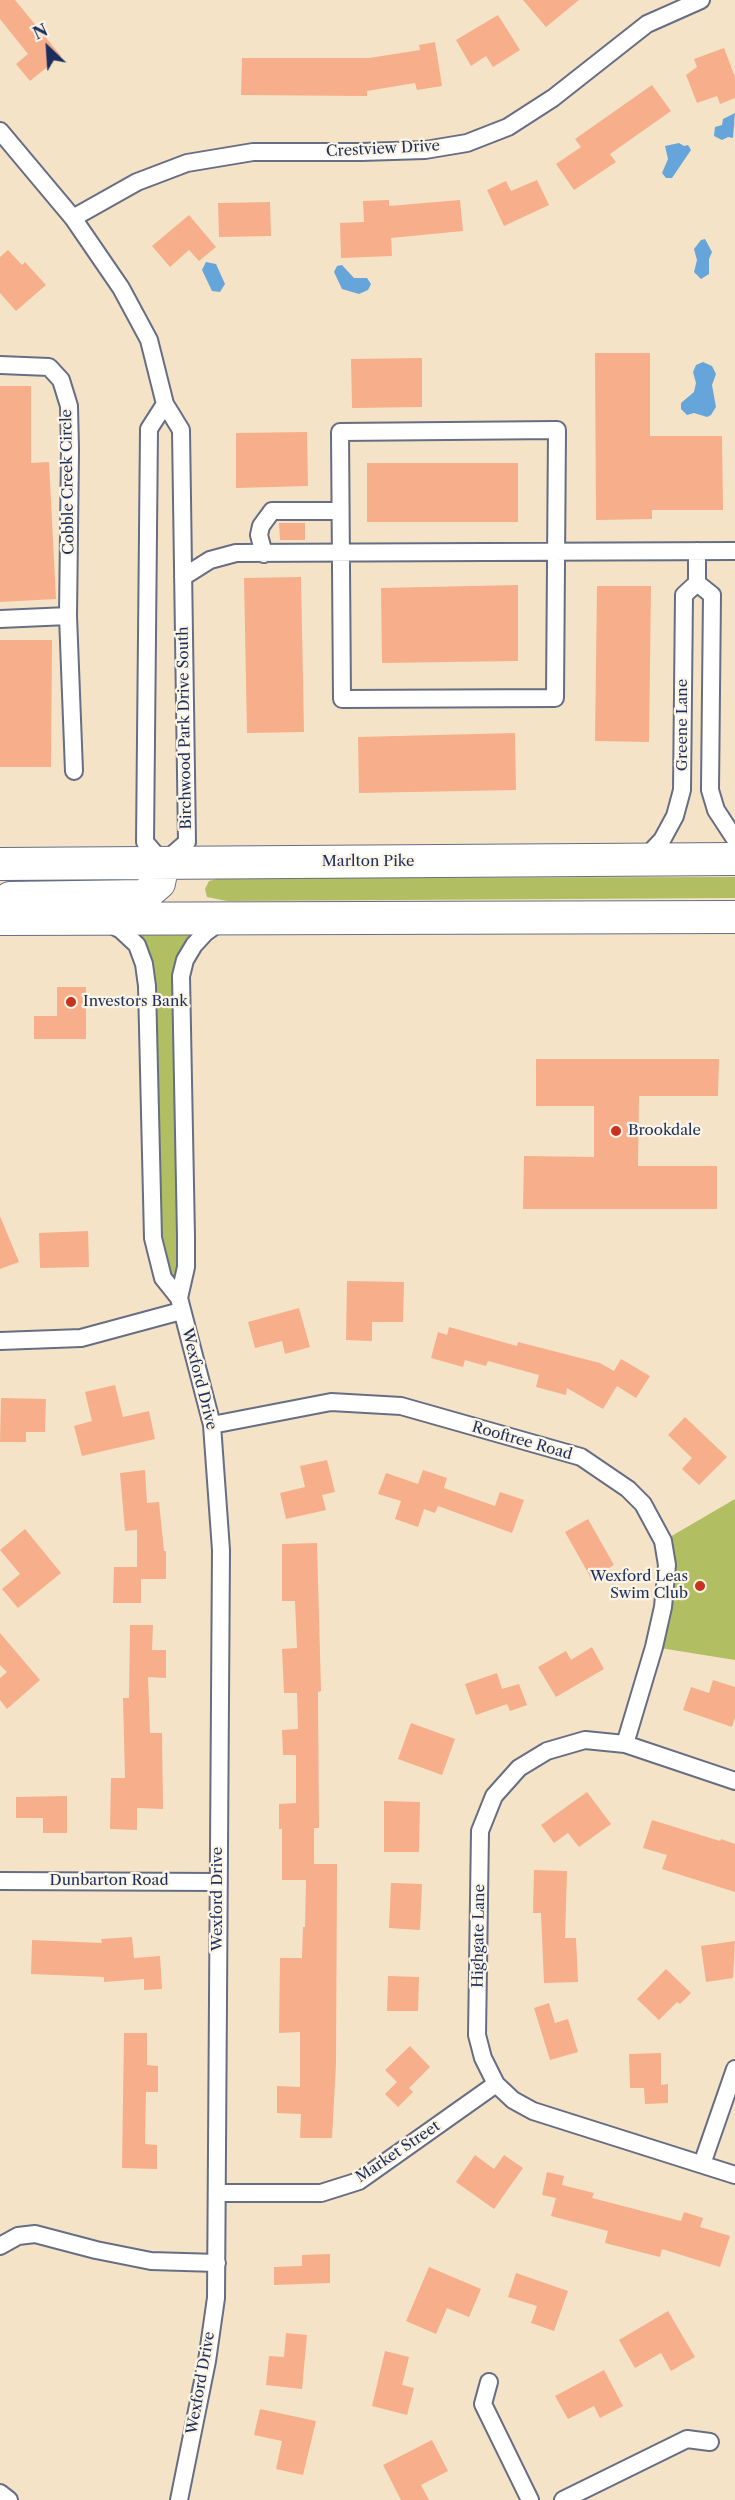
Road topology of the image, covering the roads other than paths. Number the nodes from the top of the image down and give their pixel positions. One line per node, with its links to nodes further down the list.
1 (701, 0): 3 (street, Crestview Drive)
2 (0, 130): 3 (street, Birchwood Park Drive South)
3 (73, 218): 5 (street, Birchwood Park Drive South)
4 (0, 365): 14 (street, Cobble Creek Circle)
5 (165, 404): 12 (street, Birchwood Park Drive South); 20 (street)
6 (340, 511): 9 (street); 10 (street); 11 (street)
7 (697, 551): 8 (street); 9 (street); 13 (street, Greene Lane)
8 (735, 551)
9 (556, 552): 11 (street); 11 (street)
10 (264, 554): 11 (street); 12 (street)
11 (341, 554)
12 (183, 577): 20 (street, Birchwood Park Drive South)
13 (697, 583): 17 (street, Greene Lane); 19 (street, Greene Lane)
14 (68, 616): 15 (street); 16 (street, Cobble Creek Circle)
15 (0, 618)
16 (74, 771)
17 (735, 838)
18 (735, 859): 19 (highway, Marlton Pike)
19 (643, 860): 20 (highway, Marlton Pike)
20 (163, 863): 21 (highway, Marlton Pike); 22 (highway)
21 (0, 864)
22 (0, 899)
23 (735, 917): 25 (highway)
24 (0, 919): 26 (highway)
25 (225, 919): 26 (highway); 27 (street, Wexford Drive)
26 (102, 920): 27 (street, Wexford Drive)
27 (180, 1305): 28 (street); 29 (street, Wexford Drive)
28 (0, 1341)
29 (212, 1425): 30 (street, Rooftree Road); 33 (street, Wexford Drive)
30 (625, 1744): 31 (street, Highgate Lane); 35 (street, Highgate Lane)
31 (735, 1781)
32 (0, 1881): 33 (street, Dunbarton Road)
33 (218, 1882): 38 (street, Wexford Drive)
34 (735, 2069): 36 (street)
35 (496, 2084): 36 (street, Highgate Lane); 38 (street, Market Street)
36 (702, 2164): 37 (street, Highgate Lane)
37 (735, 2175)
38 (218, 2193): 40 (street, Wexford Drive)
39 (0, 2246): 40 (street)
40 (217, 2263): 45 (street, Wexford Drive)
41 (489, 2382): 46 (street)
42 (710, 2442): 47 (street)
43 (0, 2493): 44 (street)
44 (9, 2500)
45 (179, 2500)
46 (530, 2500)
47 (563, 2500)

